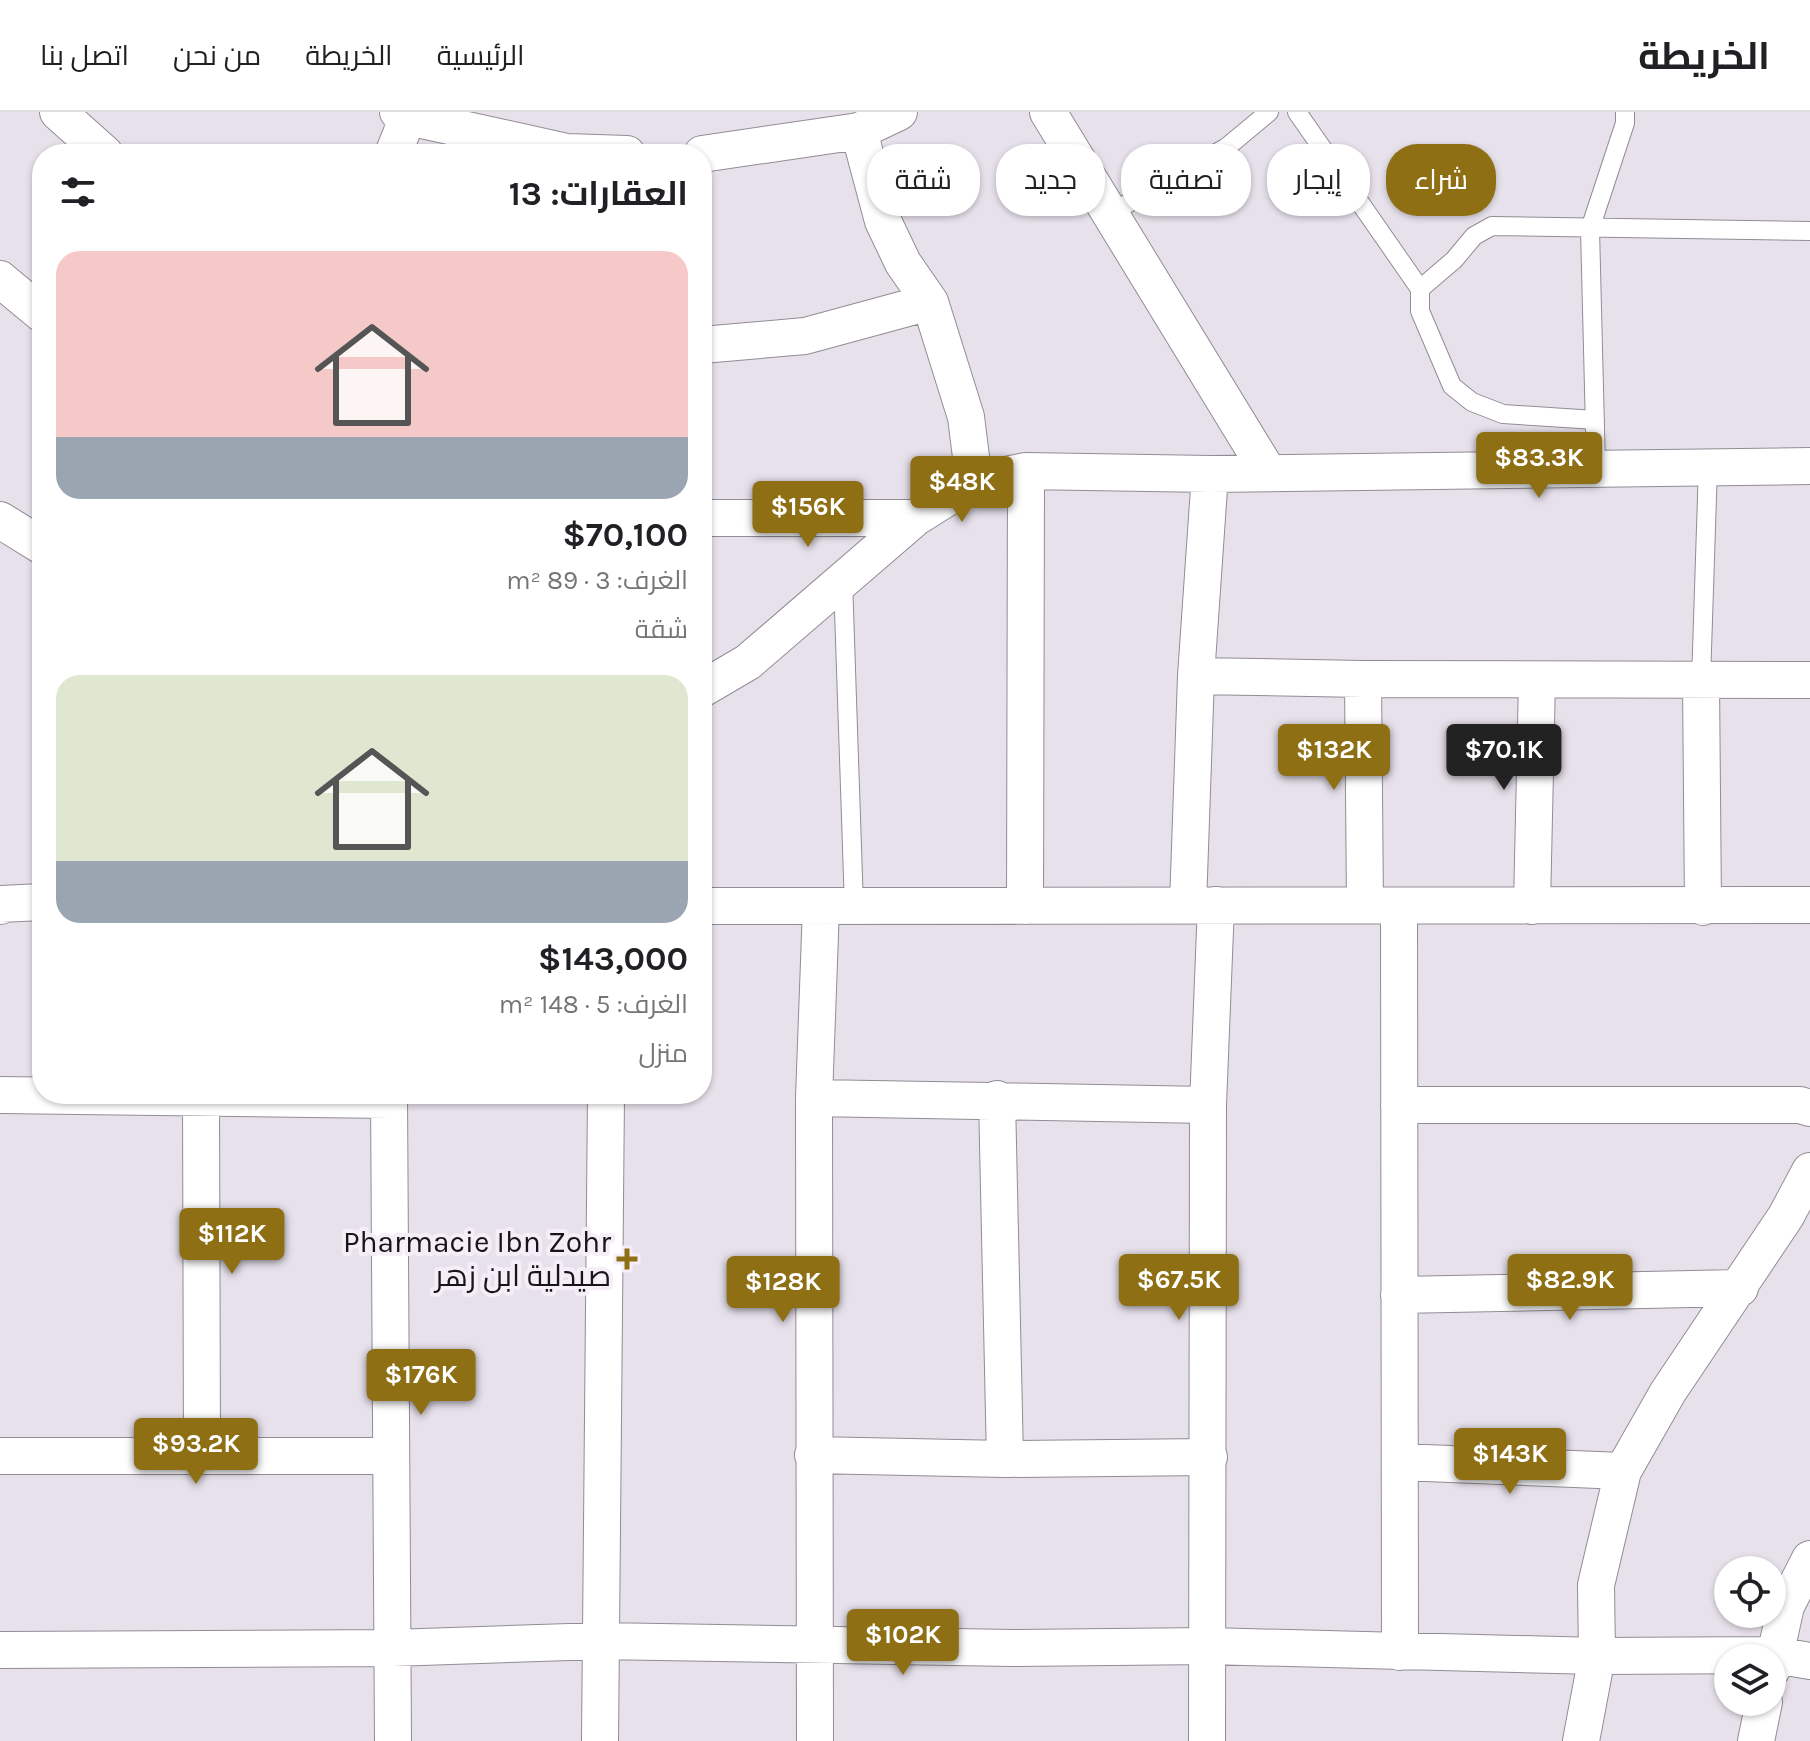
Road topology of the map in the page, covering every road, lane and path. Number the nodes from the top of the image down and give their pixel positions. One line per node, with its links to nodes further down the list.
1 (58, 112): 9 (street)
2 (899, 112): 8 (street)
3 (1048, 112): 13 (street)
4 (1269, 112): 13 (lane)
5 (1297, 112): 17 (lane)
6 (1625, 112): 14 (lane)
7 (405, 114): 10 (street); 11 (street)
8 (859, 131): 12 (street); 18 (street)
9 (94, 144)
10 (396, 144)
11 (533, 144)
12 (712, 153)
13 (1111, 213): 26 (street)
14 (1590, 229): 15 (lane); 17 (lane); 21 (lane)
15 (1810, 231)
16 (0, 279): 19 (street)
17 (1420, 289): 21 (lane)
18 (930, 302): 20 (street); 28 (street)
19 (32, 306)
20 (712, 344)
21 (1595, 420): 24 (lane)
22 (1708, 466): 23 (street); 24 (street); 38 (lane)
23 (1810, 466)
24 (1596, 468): 26 (street)
25 (1026, 471): 27 (street); 28 (street); 45 (street)
26 (1268, 472): 27 (street)
27 (1210, 474): 34 (street)
28 (974, 481): 30 (street)
29 (712, 518): 30 (street)
30 (915, 518): 33 (street)
31 (0, 520): 32 (street)
32 (32, 540)
33 (843, 580): 39 (street); 48 (lane)
34 (1196, 676): 35 (street); 41 (street)
35 (1363, 679): 36 (street); 46 (street)
36 (1537, 680): 38 (street); 47 (street)
37 (1810, 680): 38 (street)
38 (1701, 681): 49 (street)
39 (712, 683)
40 (32, 902): 43 (street)
41 (1202, 905): 45 (street); 46 (street); 57 (street)
42 (1810, 905): 49 (street)
43 (0, 906)
44 (712, 906): 48 (street)
45 (1025, 906): 48 (street)
46 (1382, 906): 47 (street); 58 (street)
47 (1532, 906): 49 (street)
48 (838, 907): 52 (street)
49 (1703, 907)
50 (0, 1095): 51 (street)
51 (32, 1095)
52 (814, 1098): 53 (street); 63 (street)
53 (997, 1099): 57 (street); 68 (street)
54 (201, 1104): 65 (street)
55 (389, 1104): 66 (street)
56 (606, 1104): 72 (street)
57 (1208, 1105): 67 (street)
58 (1399, 1105): 59 (street); 62 (street)
59 (1810, 1108)
60 (1809, 1174): 61 (street)
61 (1740, 1288): 62 (street); 70 (street)
62 (1399, 1295): 69 (street)
63 (813, 1455): 68 (street); 74 (street)
64 (0, 1456): 65 (street)
65 (202, 1456): 66 (street)
66 (391, 1456): 76 (street)
67 (1209, 1457): 68 (street); 75 (street)
68 (1005, 1459)
69 (1400, 1462): 70 (street); 78 (street)
70 (1623, 1471): 79 (street)
71 (1810, 1559): 73 (street)
72 (600, 1641): 74 (street); 76 (street); 83 (street)
73 (1786, 1644)
74 (816, 1646): 75 (street); 84 (street)
75 (1208, 1646): 78 (street); 85 (street)
76 (392, 1648): 77 (street); 82 (street)
77 (0, 1650)
78 (1400, 1652): 79 (street)
79 (1597, 1656): 80 (street); 86 (street)
80 (1714, 1659)
81 (1761, 1716): 87 (street)
82 (393, 1741)
83 (600, 1741)
84 (815, 1741)
85 (1207, 1741)
86 (1581, 1741)
87 (1756, 1741)

